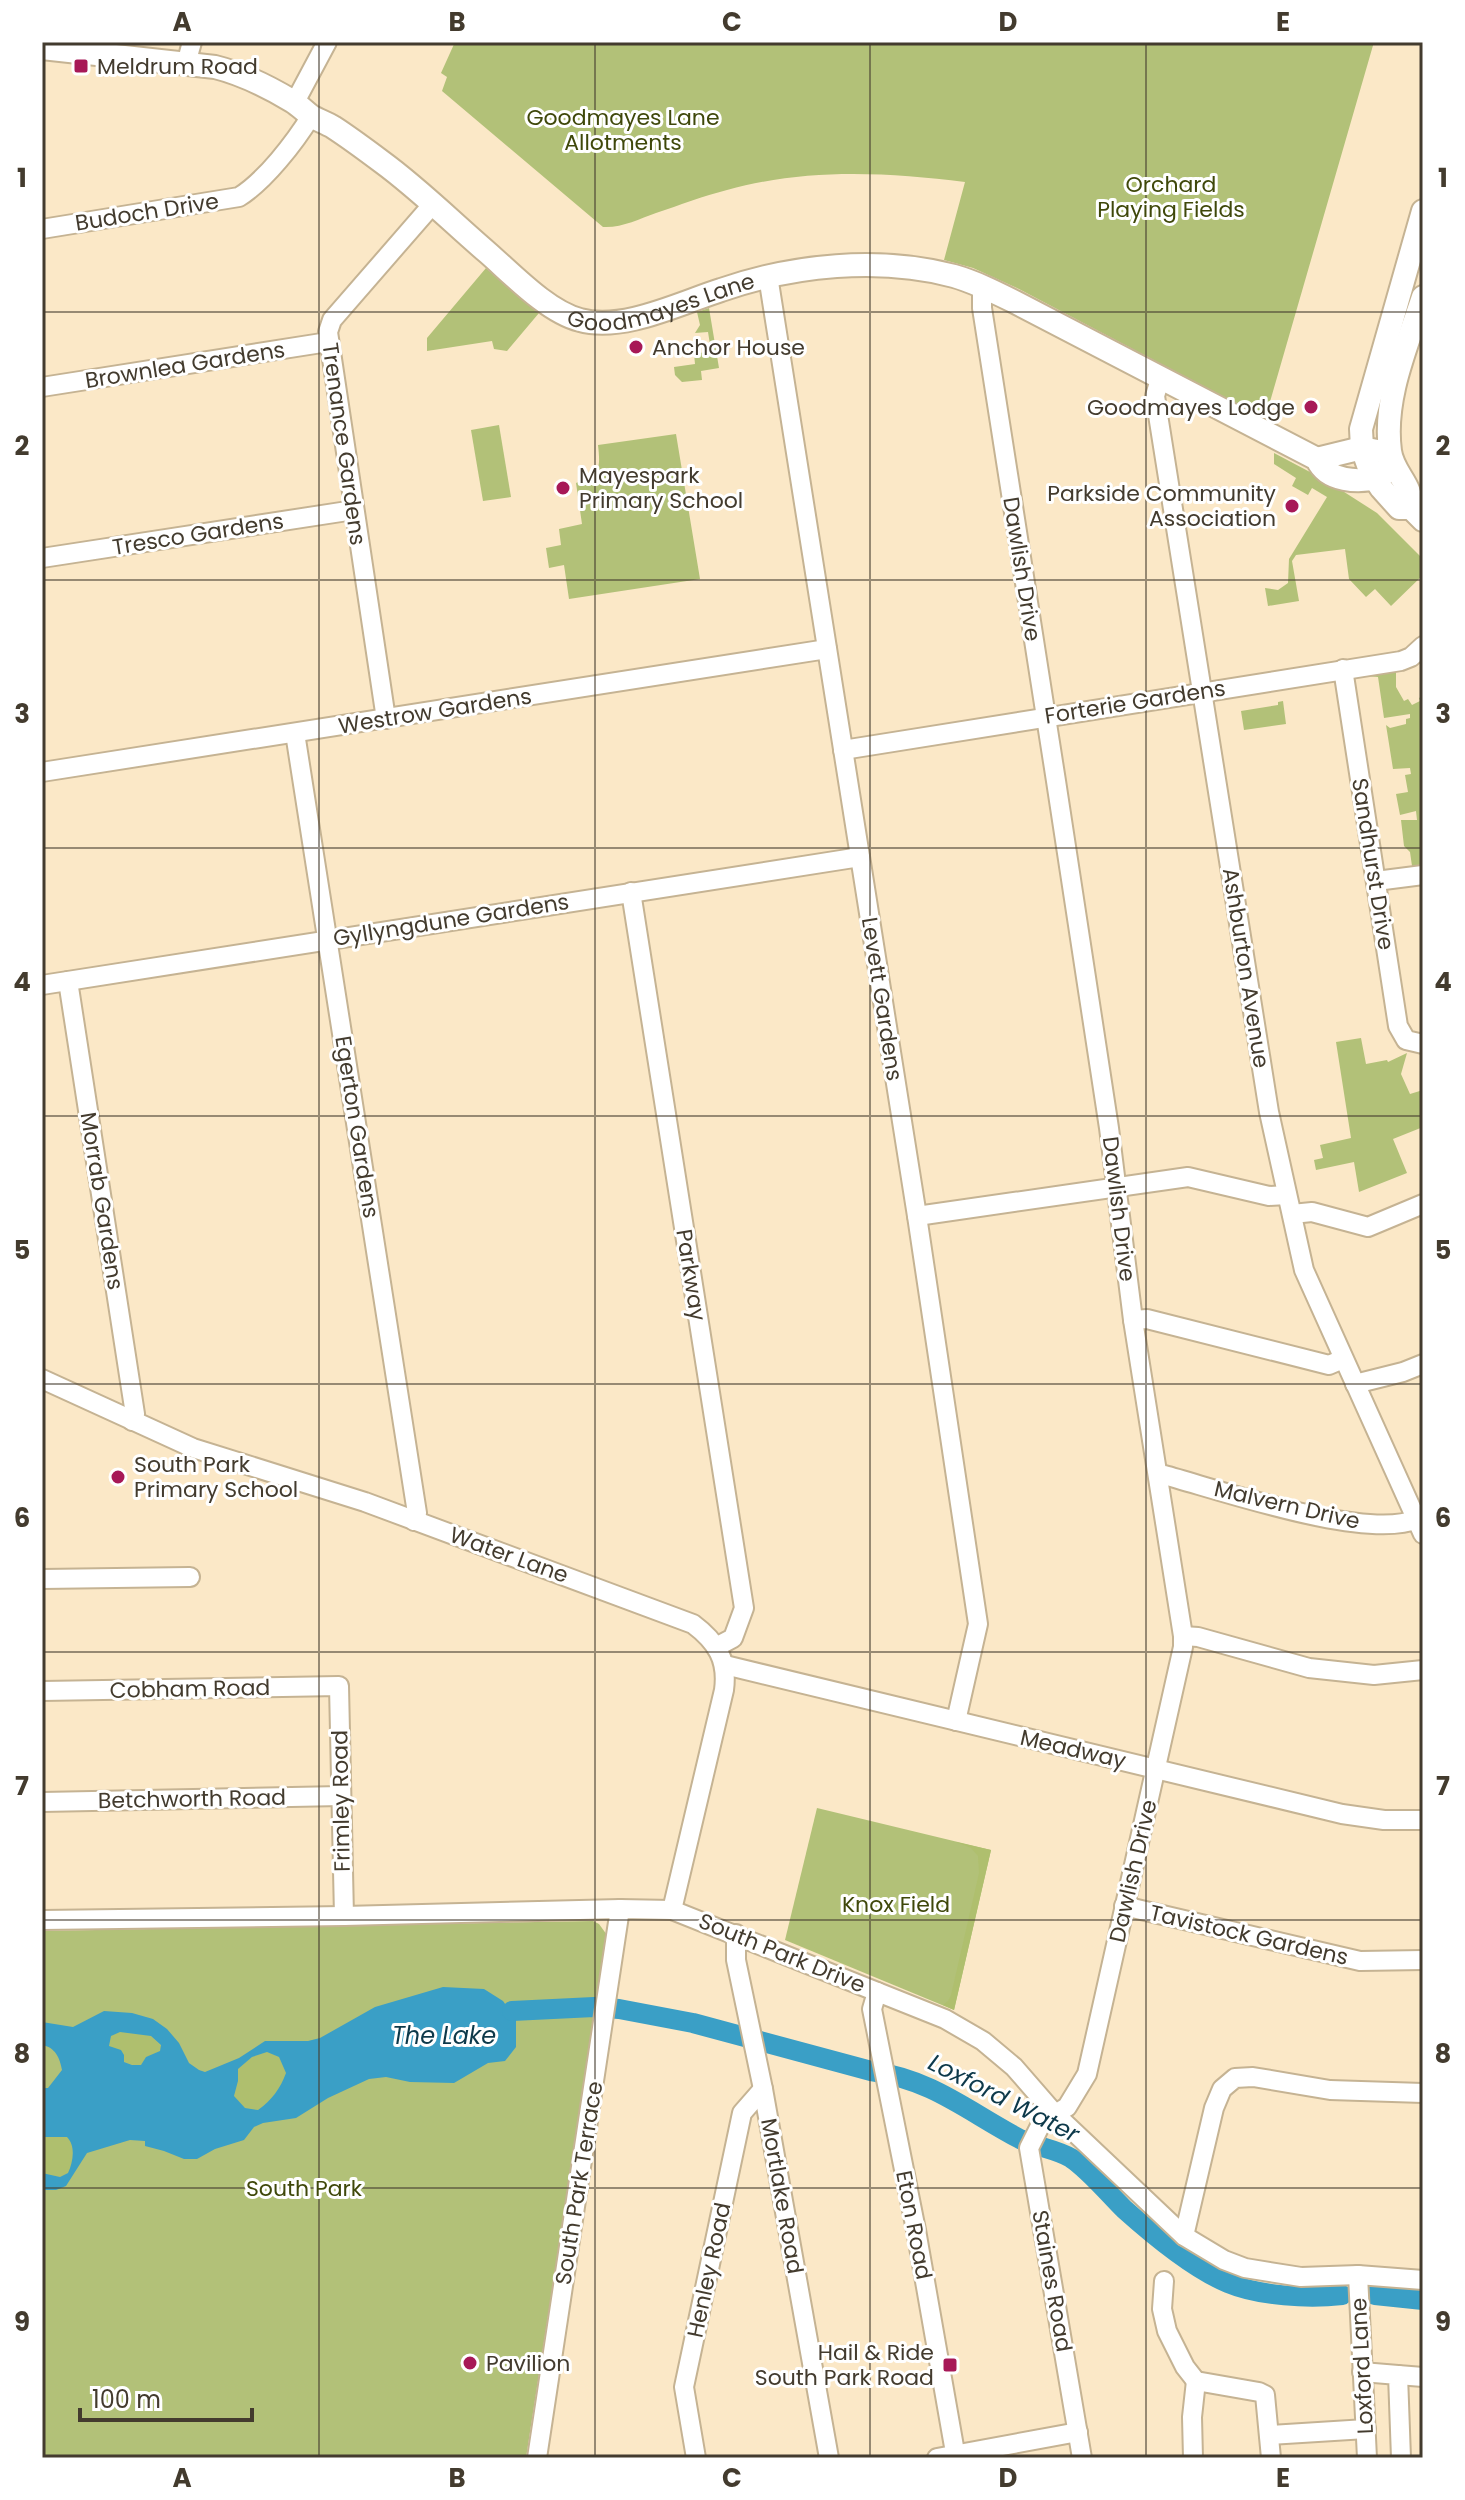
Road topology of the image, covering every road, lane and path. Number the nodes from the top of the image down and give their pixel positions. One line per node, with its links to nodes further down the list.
1 (327, 42): 4 (street, Budoch Drive)
2 (42, 48): 3 (main road, Goodmayes Lane)
3 (189, 53): 4 (main road, Goodmayes Lane)
4 (303, 109): 5 (main road, Goodmayes Lane); 7 (street, Budoch Drive)
5 (432, 205): 9 (main road, Goodmayes Lane); 12 (street, Trenance Gardens)
6 (1423, 211): 8 (main road)
7 (42, 229)
8 (1415, 267): 15 (main road)
9 (768, 276): 10 (main road, Goodmayes Lane); 23 (street, Levett Gardens)
10 (985, 287): 13 (main road, Goodmayes Lane); 26 (street, Dawlish Drive)
11 (1423, 297): 16 (main road)
12 (328, 342): 14 (street, Brownlea Gardens); 19 (street, Trenance Gardens)
13 (1160, 379): 17 (main road, Goodmayes Lane); 25 (street, Ashburton Avenue)
14 (42, 387)
15 (1362, 448): 16 (main road); 17 (main road); 18 (main road)
16 (1391, 457): 18 (main road); 20 (main road)
17 (1317, 459): 18 (main road, Goodmayes Lane)
18 (1374, 479): 20 (main road)
19 (354, 510): 21 (street, Tresco Gardens); 27 (street, Trenance Gardens)
20 (1417, 514)
21 (42, 558)
22 (1423, 646): 24 (street, Forterie Gardens)
23 (827, 649): 27 (street, Westrow Gardens); 29 (street, Levett Gardens)
24 (1343, 669): 25 (street, Forterie Gardens); 33 (street, Sandhurst Drive)
25 (1201, 691): 26 (street, Forterie Gardens); 40 (street, Ashburton Avenue)
26 (1046, 717): 29 (street, Forterie Gardens); 39 (street, Dawlish Drive)
27 (386, 719): 28 (street, Westrow Gardens)
28 (295, 733): 30 (street, Westrow Gardens); 35 (street, Egerton Gardens)
29 (843, 750): 31 (street, Levett Gardens)
30 (42, 772)
31 (860, 857): 34 (street, Gyllyngdune Gardens); 43 (street, Levett Gardens)
32 (1423, 875): 33 (street)
33 (1376, 881): 38 (street, Sandhurst Drive)
34 (631, 892): 35 (street, Gyllyngdune Gardens); 56 (street, Parkway)
35 (328, 939): 36 (street, Gyllyngdune Gardens); 51 (street, Egerton Gardens)
36 (68, 981): 37 (street, Gyllyngdune Gardens); 49 (street, Morrab Gardens)
37 (42, 985)
38 (1423, 1044)
39 (1116, 1187): 40 (street); 43 (street); 44 (street, Dawlish Drive)
40 (1287, 1195): 42 (street, Ashburton Avenue)
41 (1423, 1204): 42 (street)
42 (1292, 1214): 45 (street, Ashburton Avenue)
43 (917, 1216): 61 (street, Levett Gardens)
44 (1133, 1320): 45 (street); 50 (street, Dawlish Drive)
45 (1343, 1359): 48 (street, Ashburton Avenue)
46 (1423, 1364): 48 (street)
47 (42, 1379): 49 (street, Water Lane)
48 (1355, 1384): 52 (street, Ashburton Avenue)
49 (132, 1421): 51 (street, Water Lane)
50 (1158, 1476): 52 (street, Malvern Drive); 55 (street, Dawlish Drive)
51 (414, 1521): 56 (street, Water Lane)
52 (1421, 1525)
53 (190, 1577): 54 (street)
54 (42, 1579)
55 (1183, 1636): 58 (street); 62 (street, Dawlish Drive)
56 (716, 1647): 57 (street, Water Lane)
57 (725, 1665): 61 (street, Meadway); 68 (street)
58 (1423, 1670)
59 (339, 1686): 60 (street, Cobham Road); 63 (street, Frimley Road)
60 (42, 1691)
61 (956, 1721): 62 (street, Meadway)
62 (1156, 1769): 65 (street, Meadway); 66 (street, Dawlish Drive)
63 (341, 1796): 64 (street, Betchworth Road); 69 (street, Frimley Road)
64 (42, 1802)
65 (1423, 1820)
66 (1124, 1906): 72 (street, Tavistock Gardens); 76 (street, Dawlish Drive)
67 (620, 1909): 68 (street, South Park Drive); 69 (street, South Park Drive); 89 (street, South Park Terrace)
68 (672, 1910): 71 (street, South Park Drive)
69 (344, 1916): 70 (street, South Park Drive)
70 (42, 1920)
71 (736, 1934): 73 (street, South Park Drive); 74 (street, Mortlake Road)
72 (1423, 1960)
73 (877, 1992): 76 (street, South Park Drive); 88 (street, Eton Road)
74 (763, 2089): 90 (street, Henley Road); 91 (street, Mortlake Road)
75 (1423, 2093): 77 (street)
76 (1054, 2113): 77 (street, South Park Drive); 86 (street, Staines Road)
77 (1184, 2236): 80 (street, South Park Drive)
78 (1423, 2280): 80 (street, South Park Drive)
79 (1164, 2281): 84 (street)
80 (1358, 2289): 81 (street, Loxford Lane)
81 (1362, 2372): 82 (street); 85 (street, Loxford Lane)
82 (1398, 2375): 83 (street); 96 (street)
83 (1423, 2377)
84 (1196, 2381): 87 (street); 93 (street)
85 (1366, 2429): 87 (street); 95 (street, Loxford Lane)
86 (1078, 2432): 88 (street); 92 (street, Staines Road)
87 (1269, 2435): 94 (street)
88 (949, 2457)
89 (537, 2458)
90 (696, 2458)
91 (829, 2458)
92 (1082, 2458)
93 (1193, 2458)
94 (1271, 2458)
95 (1367, 2458)
96 (1401, 2458)

